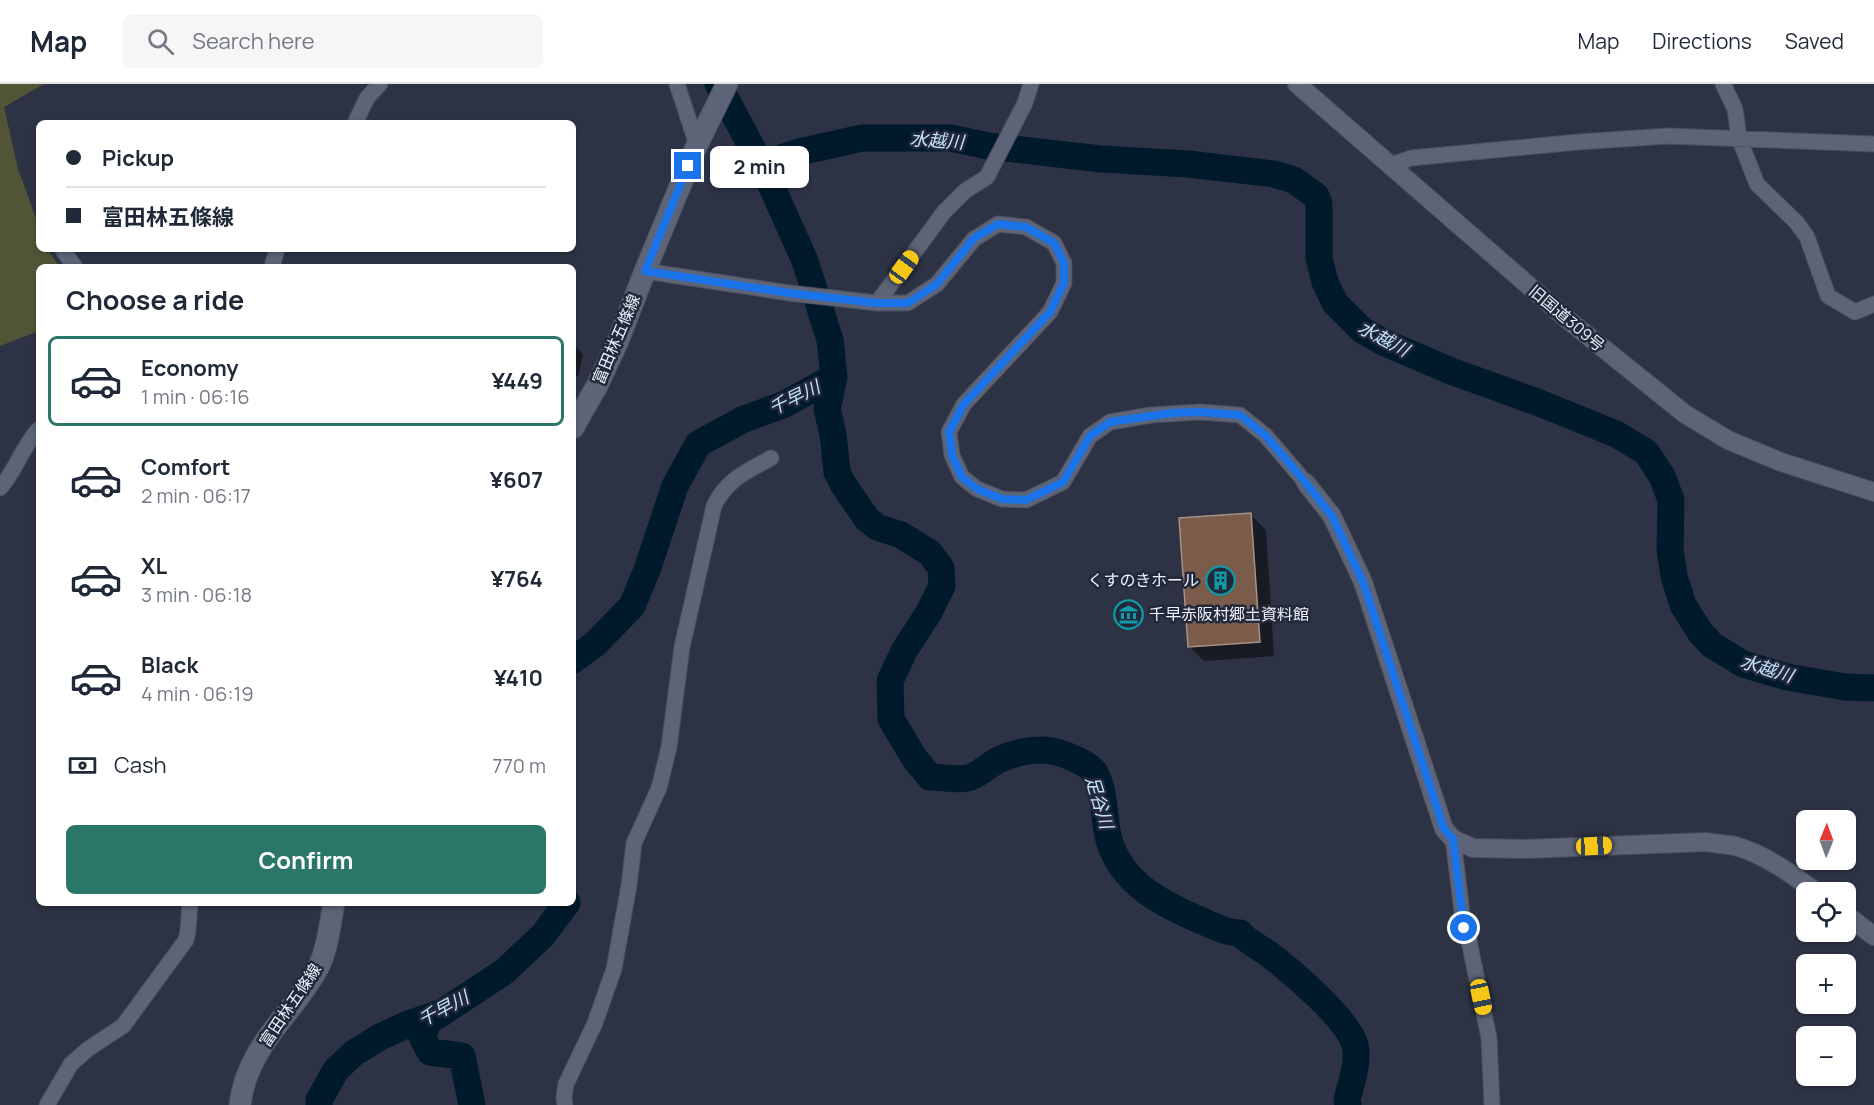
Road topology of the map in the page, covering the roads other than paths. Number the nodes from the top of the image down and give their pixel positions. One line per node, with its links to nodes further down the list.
1 (380, 84): 7 (street)
2 (677, 84): 8 (street)
3 (727, 84): 8 (main road, 富田林五條線)
4 (1031, 84): 13 (street)
5 (1297, 84): 11 (street, 旧国道309号)
6 (1723, 84): 9 (street)
7 (356, 120)
8 (702, 136): 12 (main road, 富田林五條線)
9 (1740, 138): 10 (street); 11 (street); 14 (street)
10 (1874, 144)
11 (1391, 165): 20 (street, 旧国道309号)
12 (645, 271): 13 (street); 15 (main road, 富田林五條線)
13 (877, 303): 18 (street)
14 (1874, 304)
15 (576, 423)
16 (36, 432): 19 (street)
17 (771, 458): 29 (street)
18 (1306, 483): 21 (street)
19 (0, 488)
20 (1874, 492)
21 (1453, 839): 22 (street); 30 (street)
22 (1802, 882)
23 (190, 906): 27 (street)
24 (333, 906): 28 (main road, 富田林五條線)
25 (1856, 922): 26 (street)
26 (1874, 936)
27 (46, 1105)
28 (240, 1105)
29 (566, 1105)
30 (1492, 1105)

